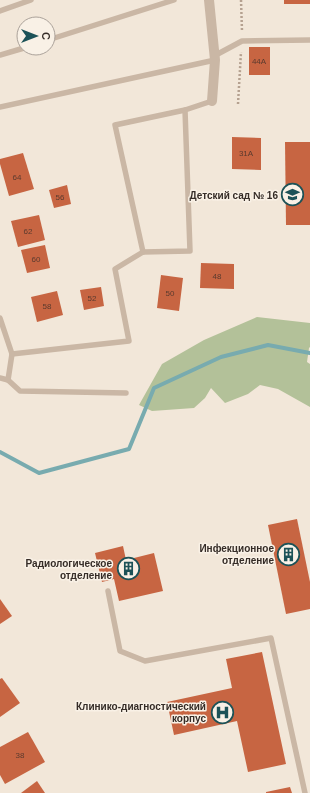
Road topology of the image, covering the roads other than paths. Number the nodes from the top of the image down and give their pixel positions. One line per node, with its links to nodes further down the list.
1 (31, 0): 4 (lane)
2 (174, 0): 5 (lane)
3 (210, 0): 9 (street)
4 (0, 12)
5 (56, 37)
6 (310, 40): 9 (lane)
7 (16, 50): 8 (lane)
8 (0, 55)
9 (214, 58): 10 (street); 11 (lane)
10 (212, 101): 12 (lane)
11 (0, 107)
12 (185, 110): 13 (lane); 13 (lane)
13 (143, 252): 15 (lane)
14 (0, 318): 15 (lane)
15 (12, 354): 17 (lane)
16 (0, 378): 17 (lane)
17 (8, 380): 18 (lane)
18 (126, 393)
19 (108, 591): 20 (lane)
20 (305, 793)

